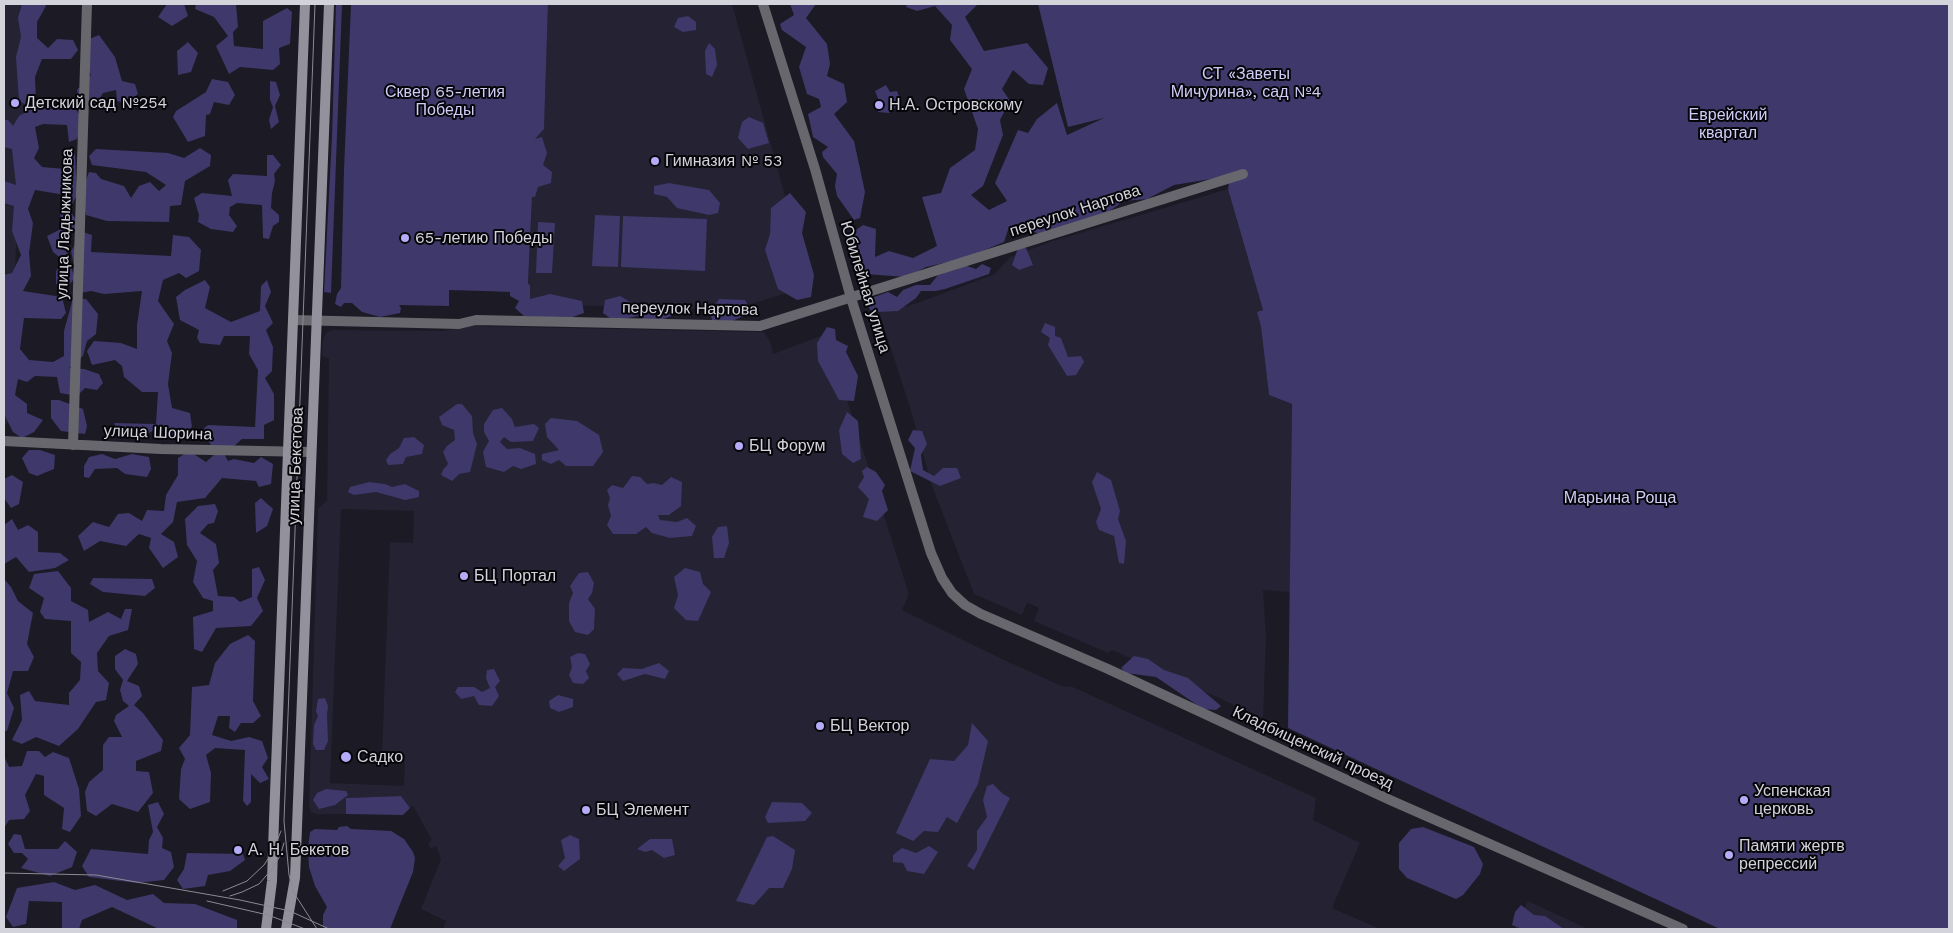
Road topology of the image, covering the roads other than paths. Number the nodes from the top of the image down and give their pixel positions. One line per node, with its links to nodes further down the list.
1 (87, 4): 10 (street, улица Ладыжникова)
2 (305, 4): 7 (main road, улица Бекетова)
3 (328, 4): 8 (main road, улица Бекетова)
4 (763, 4): 6 (street, Юбилейная улица)
5 (1243, 174): 6 (street, переулок Нартова)
6 (851, 298): 8 (street, переулок Нартова); 13 (street, Юбилейная улица)
7 (293, 320): 8 (street, переулок Нартова); 11 (main road, улица Бекетова)
8 (316, 320): 12 (main road, улица Бекетова)
9 (4, 441): 10 (street, улица Шорина)
10 (72, 445): 11 (street, улица Шорина)
11 (288, 451): 12 (street, улица Шорина); 14 (main road, улица Бекетова)
12 (311, 452): 15 (main road, улица Бекетова)
13 (942, 578): 16 (street, Кладбищенский проезд)
14 (266, 929)
15 (286, 929)
16 (1683, 929)

